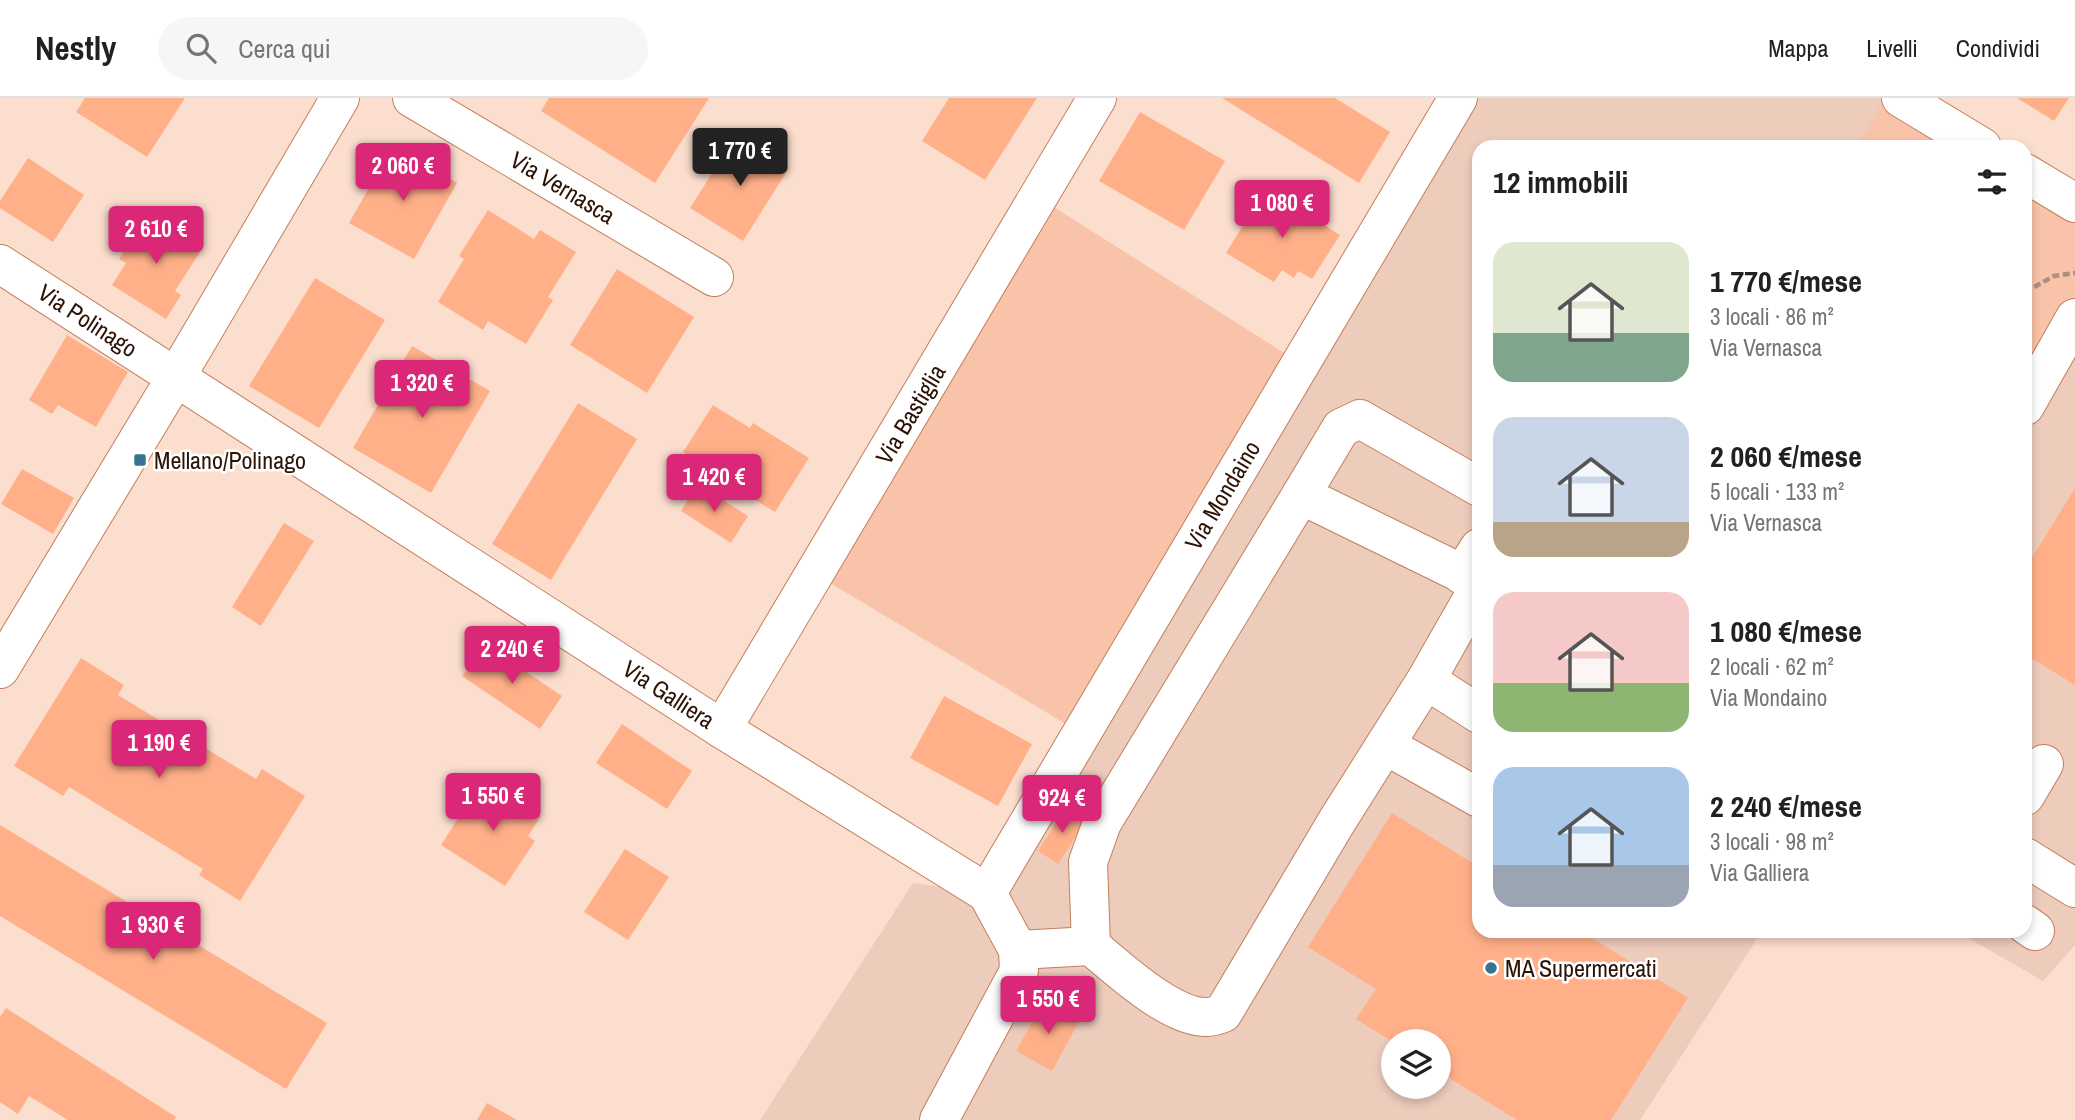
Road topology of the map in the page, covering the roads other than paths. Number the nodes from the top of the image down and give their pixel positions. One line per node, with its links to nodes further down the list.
1 (340, 98): 12 (street)
2 (412, 98): 10 (street, Via Vernasca)
3 (1097, 98): 21 (street, Via Bastiglia)
4 (1458, 98): 28 (street, Via Mondaino)
5 (1900, 98): 6 (street)
6 (1970, 140)
7 (2032, 176): 8 (street)
8 (2072, 194)
9 (0, 264): 12 (street, Via Polinago)
10 (714, 276)
11 (2075, 318): 13 (street)
12 (176, 377): 18 (street); 21 (street, Via Galliera)
13 (2032, 394)
14 (1472, 483): 15 (street)
15 (1301, 495): 16 (street); 29 (street)
16 (1472, 572)
17 (1472, 580): 19 (street)
18 (0, 669)
19 (1426, 680): 20 (street); 22 (street)
20 (1472, 710)
21 (722, 729): 28 (street, Via Galliera)
22 (1385, 745): 25 (street); 29 (street)
23 (2044, 764): 24 (street)
24 (2032, 784)
25 (1472, 794)
26 (2032, 861): 27 (street)
27 (2075, 888)
28 (988, 893): 30 (street)
29 (1091, 946): 30 (street)
30 (1018, 950): 31 (street)
31 (939, 1120)

